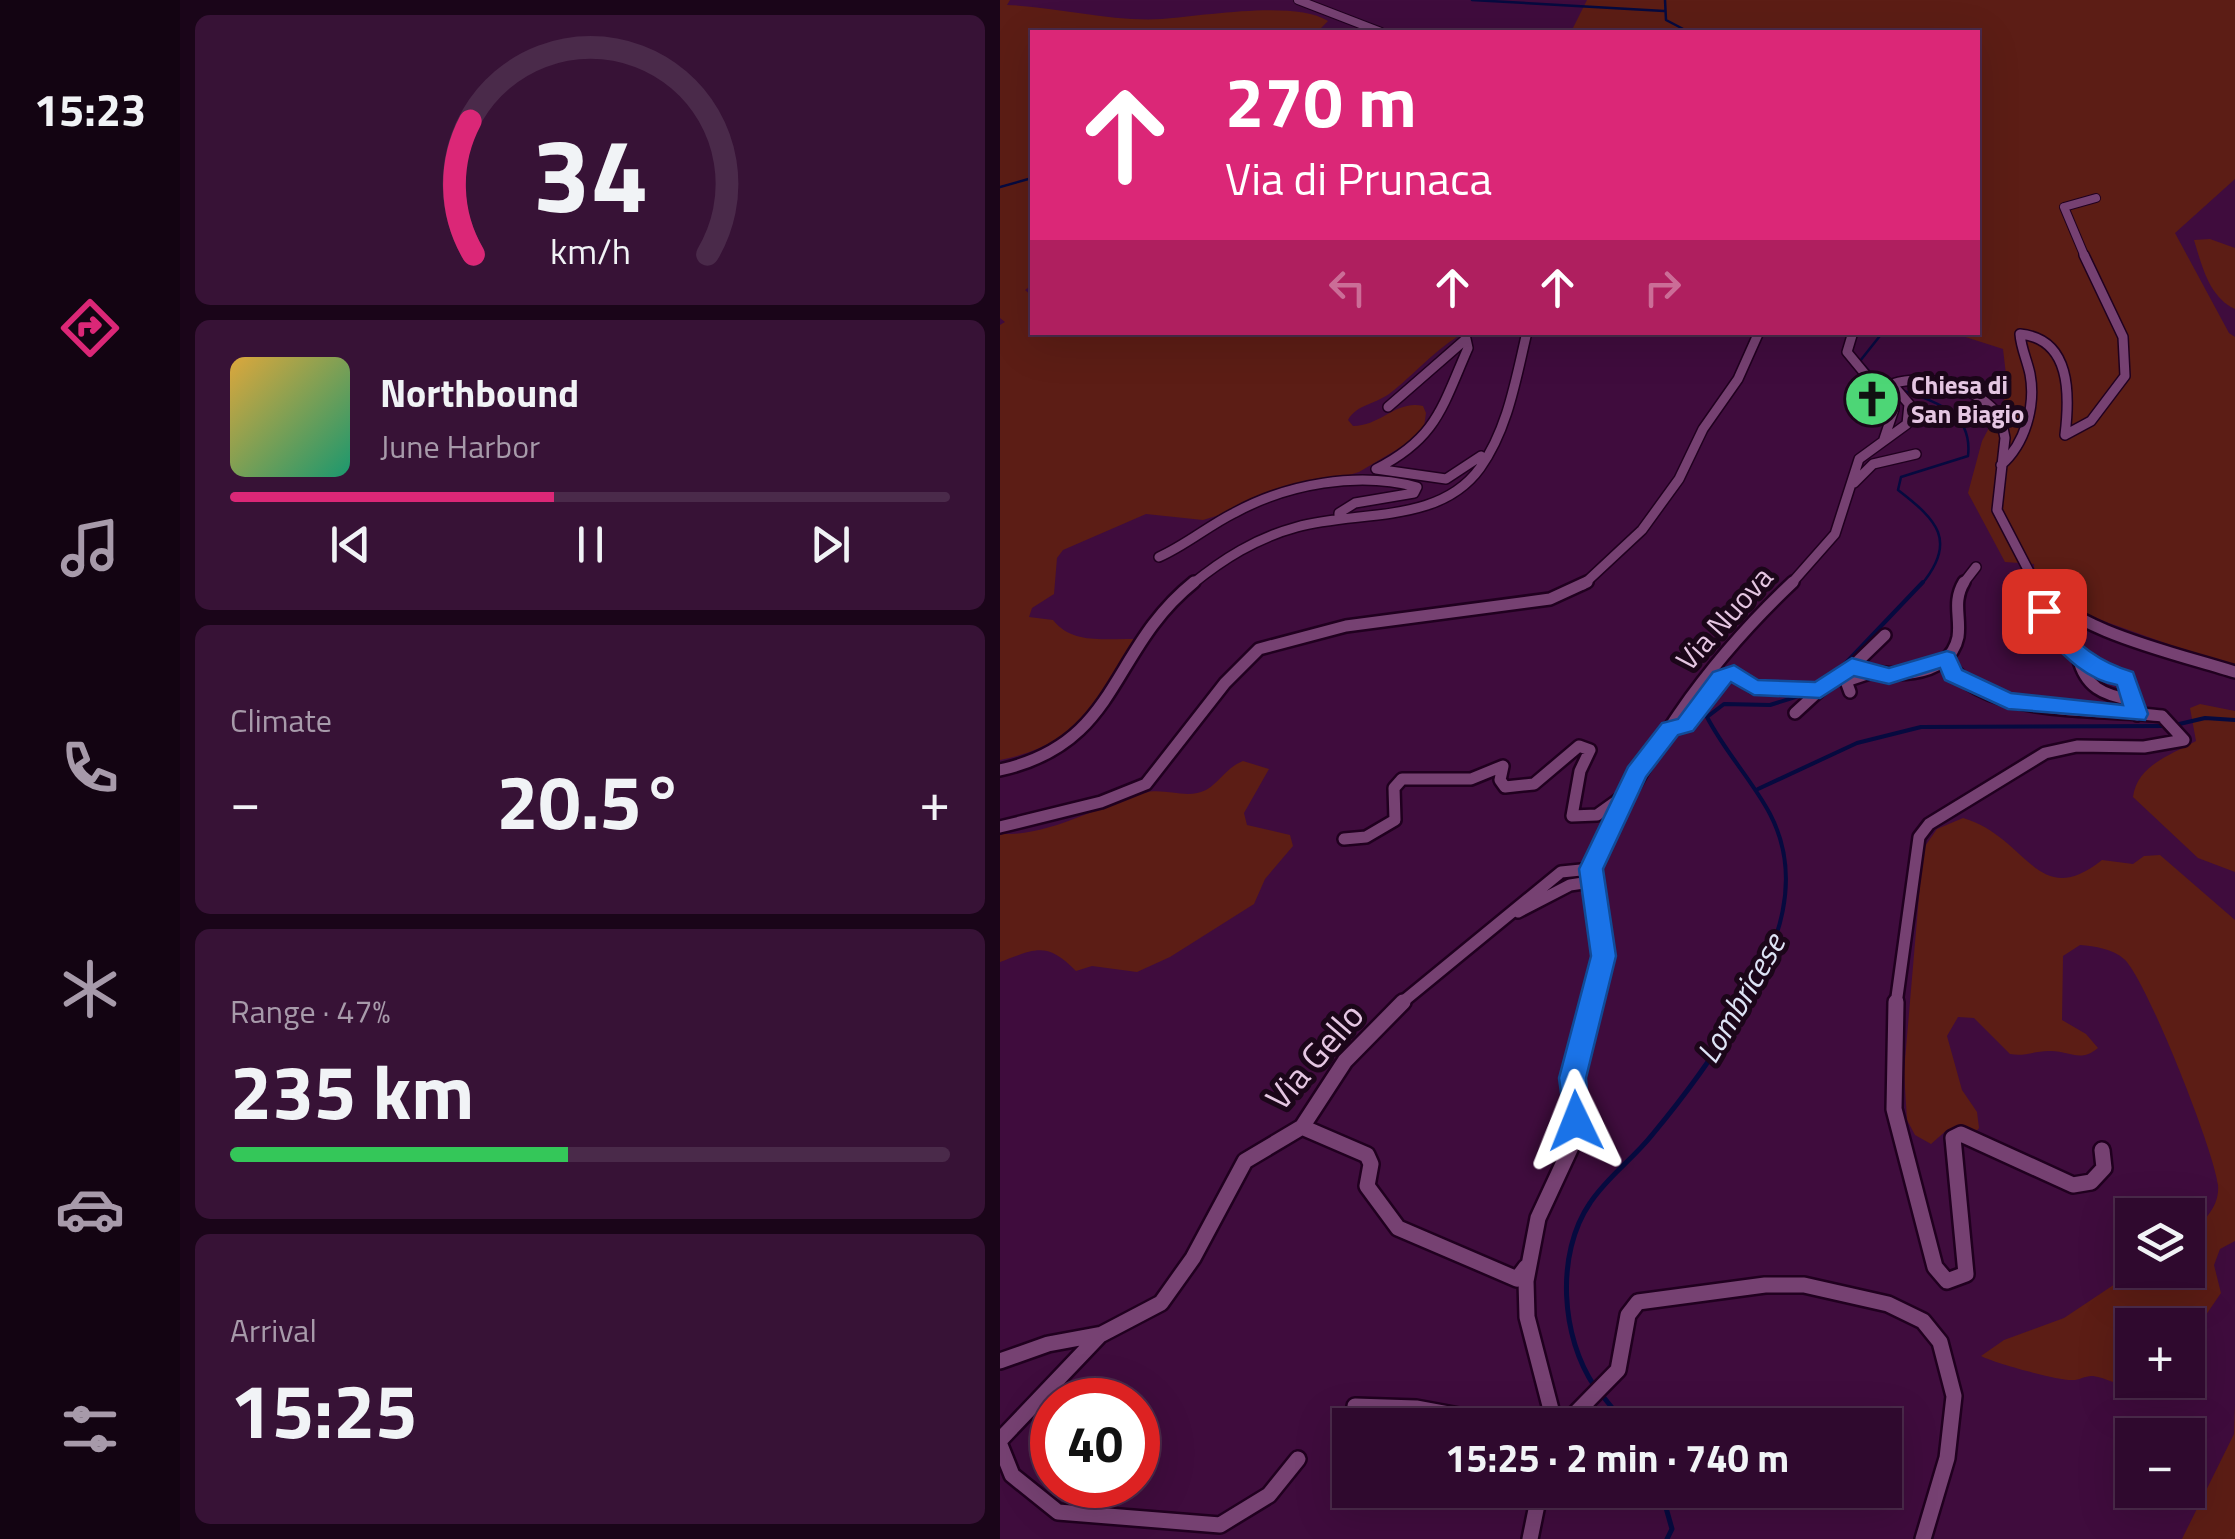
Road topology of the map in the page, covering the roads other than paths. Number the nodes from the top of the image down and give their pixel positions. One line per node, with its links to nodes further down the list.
1 (1298, 0): 2 (street)
2 (1376, 30)
3 (2096, 198): 11 (street)
4 (1526, 335): 9 (street)
5 (1758, 335): 31 (street)
6 (1852, 335): 8 (street)
7 (1388, 406): 9 (street)
8 (1884, 438): 11 (street, Via Nuova); 12 (street, Via Nuova)
9 (1492, 447): 13 (street)
10 (1916, 454): 12 (street)
11 (2002, 465): 16 (street)
12 (1847, 488): 28 (street, Via Nuova)
13 (1339, 518): 14 (street); 29 (street)
14 (1159, 557)
15 (1976, 567): 19 (street)
16 (2050, 602): 18 (street); 21 (street)
17 (1886, 635): 20 (street)
18 (2078, 656): 25 (street); 25 (street)
19 (1947, 658): 22 (street); 27 (street)
20 (1852, 666): 22 (street); 23 (street)
21 (2235, 672)
22 (1867, 674): 24 (street)
23 (1820, 690): 26 (street); 28 (street)
24 (1850, 692)
25 (2132, 700): 27 (street)
26 (1795, 713)
27 (2137, 714): 35 (street)
28 (1670, 729): 30 (street, Via Nuova)
29 (1000, 770)
30 (1625, 795): 32 (street); 33 (street, Via Nuova)
31 (1000, 827)
32 (1344, 840)
33 (1590, 875): 34 (street, Via Gello); 36 (street)
34 (1302, 1127): 36 (street); 37 (street, Via Gello)
35 (2102, 1150)
36 (1528, 1264): 41 (street)
37 (1102, 1334): 38 (street, Via Gello); 43 (street, Via Gello)
38 (1000, 1361)
39 (1355, 1406): 40 (street)
40 (1416, 1408)
41 (1550, 1408)
42 (1581, 1408): 47 (street)
43 (1000, 1443): 44 (street, Via Gello)
44 (1298, 1460)
45 (1536, 1508): 46 (street)
46 (1530, 1539)
47 (1922, 1539)

